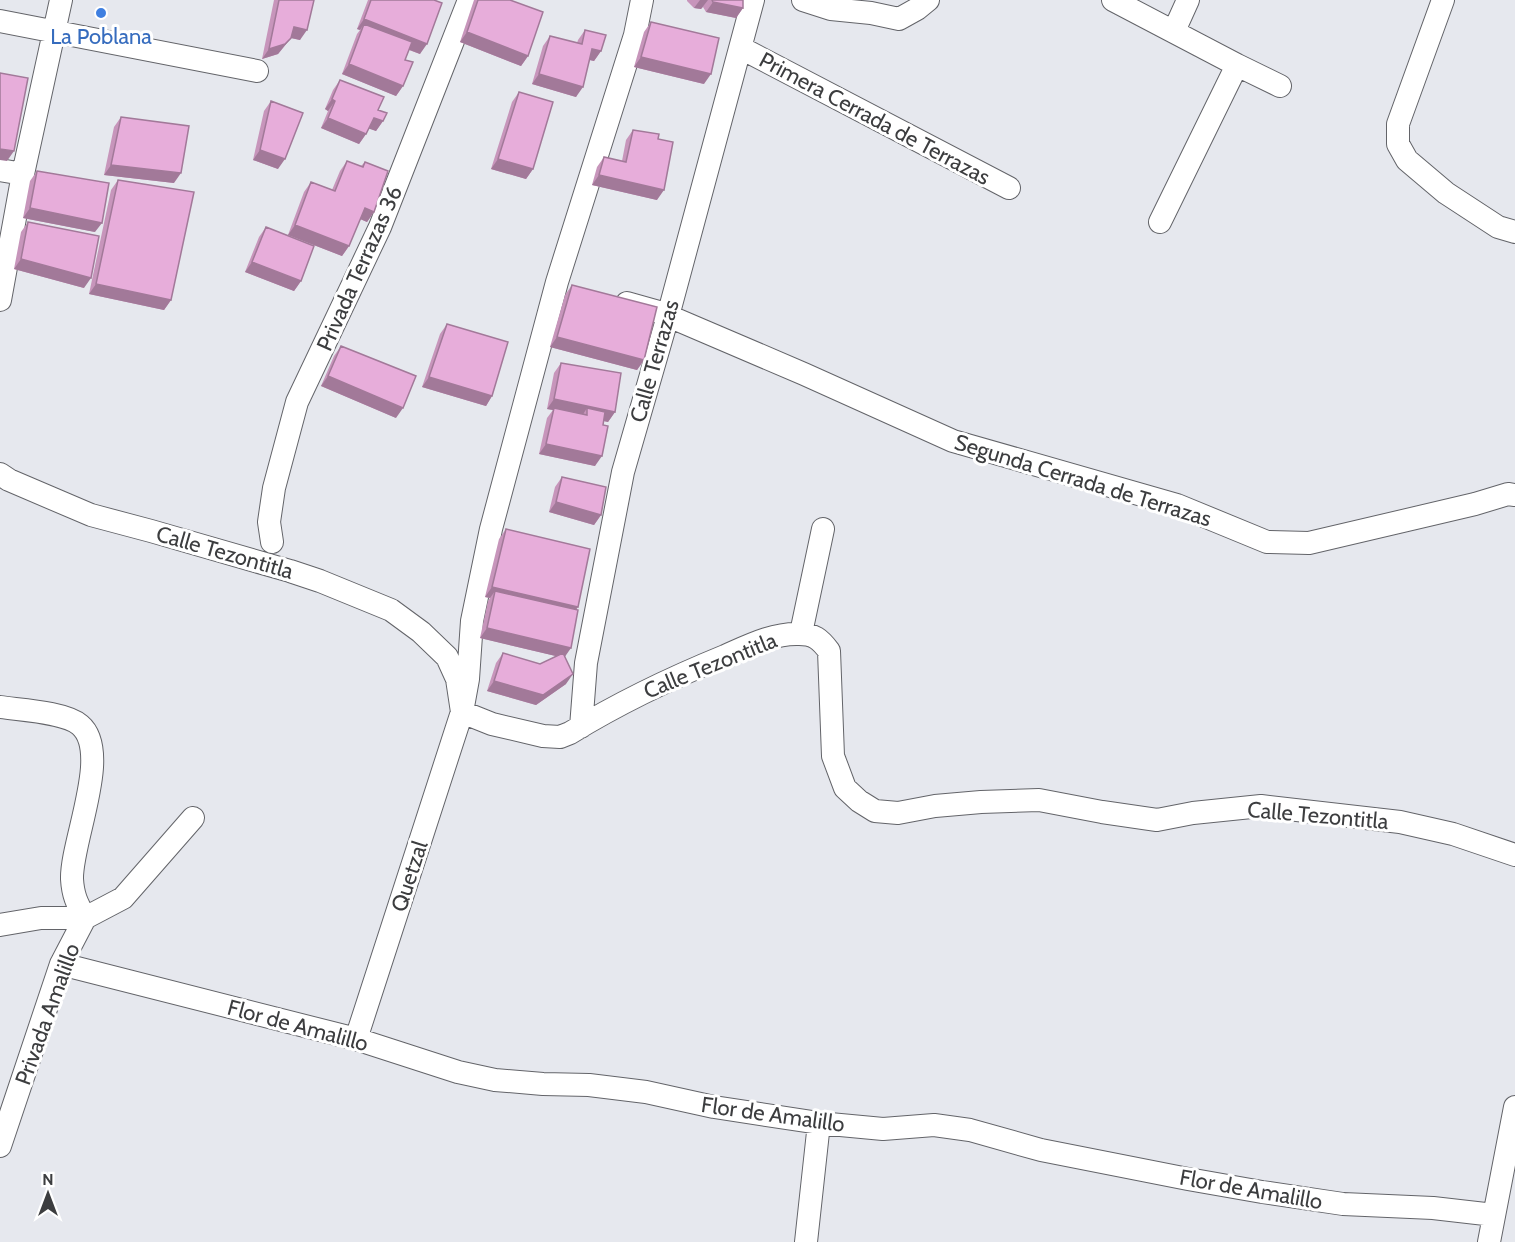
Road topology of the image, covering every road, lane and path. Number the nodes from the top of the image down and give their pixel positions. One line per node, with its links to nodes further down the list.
1 (61, 0): 12 (street)
2 (469, 0): 30 (street, Privada Terrazas 36)
3 (642, 0): 22 (street)
4 (753, 0): 13 (street, Calle Terrazas)
5 (803, 0): 6 (street)
6 (928, 0)
7 (1113, 0): 11 (street)
8 (1188, 0): 11 (street)
9 (1443, 0): 21 (street)
10 (0, 21): 12 (street)
11 (1174, 31): 14 (street)
12 (53, 32): 15 (street); 18 (street)
13 (741, 48): 19 (street, Primera Cerrada de Terrazas); 26 (street, Calle Terrazas)
14 (1238, 65): 16 (street); 20 (street)
15 (257, 71)
16 (1280, 86)
17 (0, 170): 18 (street)
18 (23, 174): 25 (street)
19 (1009, 188)
20 (1160, 222)
21 (1515, 232)
22 (557, 282): 23 (street); 33 (street)
23 (580, 288)
24 (602, 295): 26 (street)
25 (0, 300)
26 (668, 316): 28 (street, Segunda Cerrada de Terrazas); 34 (street, Calle Terrazas)
27 (0, 474): 33 (street, Calle Tezontitla)
28 (1515, 495)
29 (824, 529): 31 (street)
30 (272, 542)
31 (801, 633): 34 (street, Calle Tezontitla); 36 (street, Calle Tezontitla)
32 (0, 707): 37 (street)
33 (462, 712): 34 (street, Calle Tezontitla); 40 (street, Quetzal)
34 (580, 727)
35 (193, 818): 37 (street)
36 (1515, 855)
37 (85, 918): 38 (street); 39 (street, Privada Amalillo)
38 (0, 925)
39 (61, 964): 40 (street, Flor de Amalillo); 43 (street, Privada Amalillo)
40 (356, 1039): 42 (street, Flor de Amalillo)
41 (1515, 1107): 44 (street)
42 (819, 1123): 44 (street, Flor de Amalillo); 45 (street)
43 (0, 1146)
44 (1494, 1215): 46 (street)
45 (806, 1242)
46 (1489, 1242)

